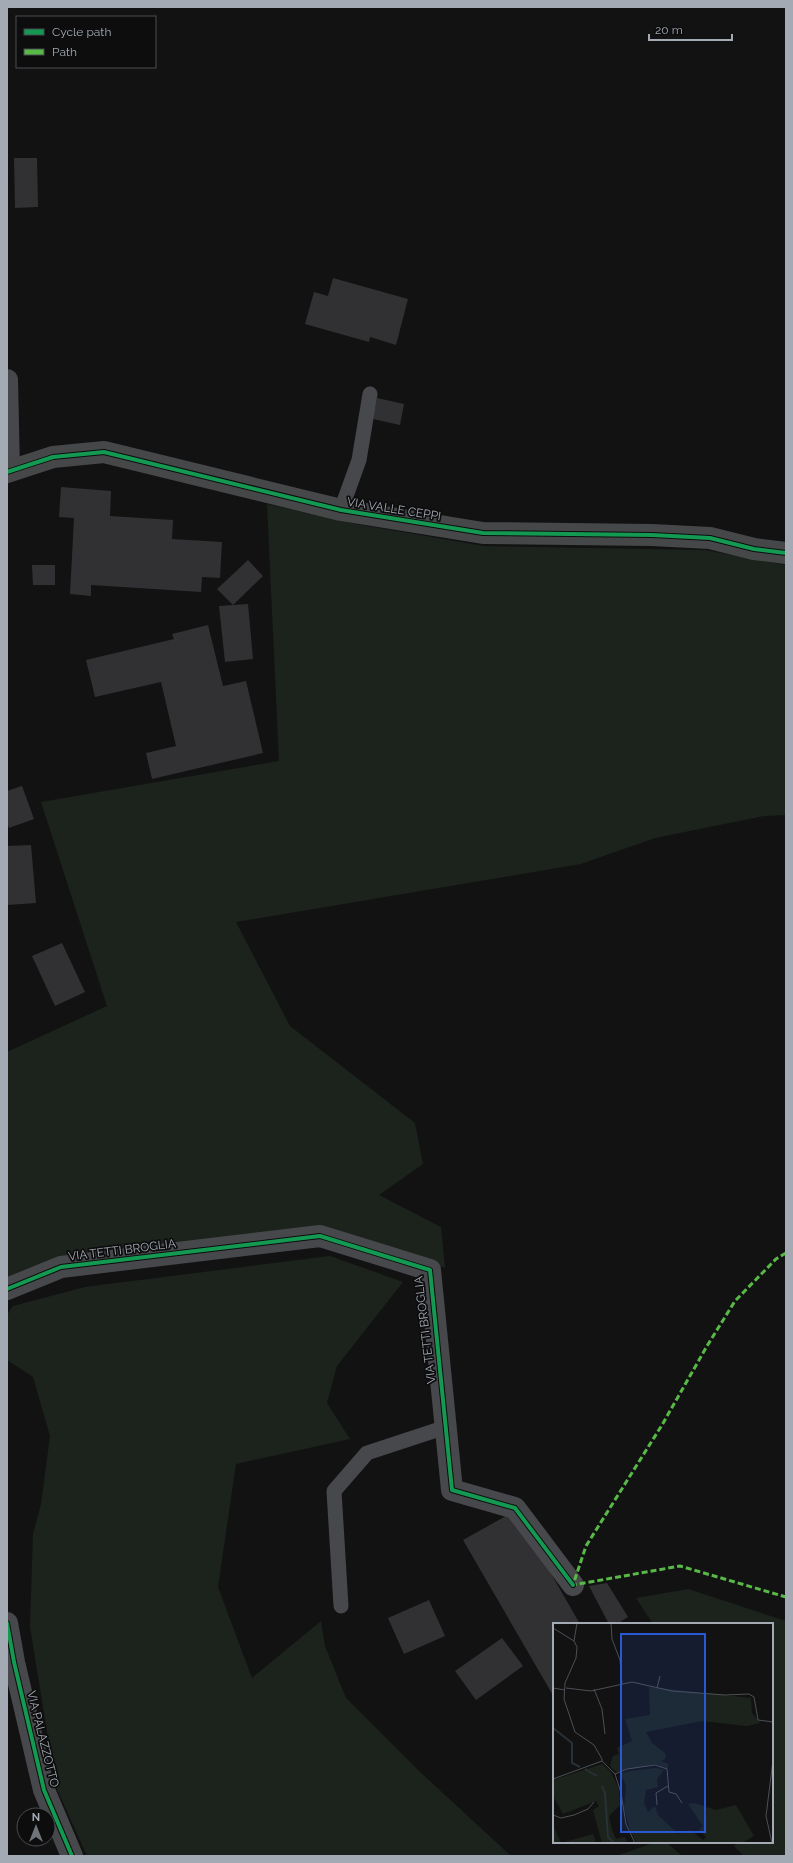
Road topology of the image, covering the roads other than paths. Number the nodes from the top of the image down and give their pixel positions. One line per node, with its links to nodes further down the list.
1 (7, 380): 3 (street)
2 (370, 394): 4 (lane)
3 (8, 471): 4 (street, VIA VALLE CEPPI)
4 (341, 510): 5 (street, VIA VALLE CEPPI)
5 (786, 553)
6 (7, 1289): 7 (street, VIA TETTI BROGLIA)
7 (446, 1427): 8 (street, VIA TETTI BROGLIA); 9 (lane)
8 (574, 1584)
9 (341, 1606)
10 (7, 1623): 11 (street, VIA PALAZZOTTO)
11 (72, 1856)

